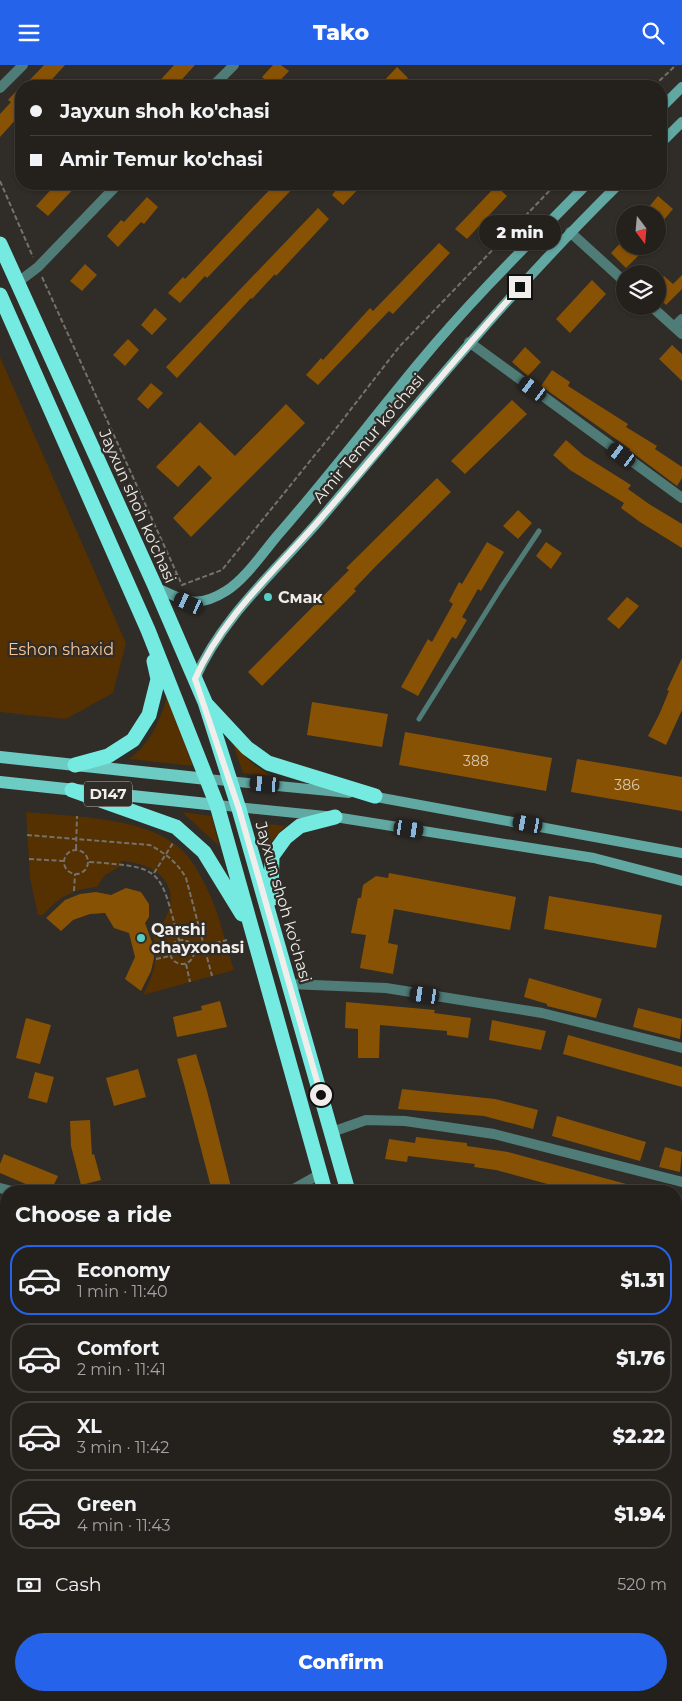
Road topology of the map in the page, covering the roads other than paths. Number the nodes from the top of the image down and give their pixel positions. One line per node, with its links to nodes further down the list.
1 (23, 65): 5 (street)
2 (234, 65): 3 (street)
3 (219, 80)
4 (682, 87): 6 (main road)
5 (0, 89)
6 (667, 102)
7 (682, 122): 8 (main road)
8 (667, 137)
9 (112, 190): 15 (street)
10 (581, 190): 23 (main road, Amir Temur ko'chasi)
11 (614, 190): 12 (main road, Amir Temur ko'chasi)
12 (570, 232): 14 (street); 20 (main road, Amir Temur ko'chasi)
13 (0, 244): 15 (highway, Jayxun shoh ko'chasi)
14 (616, 274)
15 (17, 283): 23 (highway, Jayxun shoh ko'chasi)
16 (0, 295): 24 (highway)
17 (661, 315): 19 (street)
18 (682, 319): 19 (street)
19 (678, 331)
20 (469, 342): 21 (street); 25 (main road, Amir Temur ko'chasi)
21 (682, 499)
22 (539, 531): 27 (lane)
23 (162, 583): 25 (highway, Jayxun shoh ko'chasi)
24 (148, 630): 29 (highway); 30 (highway)
25 (195, 679): 26 (highway, Jayxun shoh ko'chasi)
26 (205, 702): 31 (highway, Jayxun shoh ko'chasi); 34 (highway)
27 (419, 719)
28 (0, 757): 29 (main road, D147)
29 (76, 765): 30 (main road, D147)
30 (207, 779): 31 (main road); 35 (highway)
31 (229, 781): 34 (main road); 36 (highway, Jayxun shoh ko'chasi)
32 (0, 782): 33 (main road, D147)
33 (72, 790): 35 (main road, D147); 41 (highway)
34 (375, 796): 38 (main road)
35 (217, 805): 36 (main road); 41 (highway)
36 (239, 809): 37 (main road); 40 (highway, Jayxun shoh ko'chasi)
37 (335, 817): 39 (main road); 40 (highway)
38 (682, 853)
39 (682, 881)
40 (272, 926): 42 (highway, Jayxun shoh ko'chasi)
41 (252, 930): 45 (highway)
42 (289, 984): 43 (street); 44 (highway, Jayxun shoh ko'chasi)
43 (682, 1048)
44 (332, 1132): 46 (street); 49 (highway, Jayxun shoh ko'chasi)
45 (320, 1174): 47 (street); 48 (highway)
46 (682, 1182)
47 (301, 1185)
48 (323, 1185)
49 (346, 1185)

